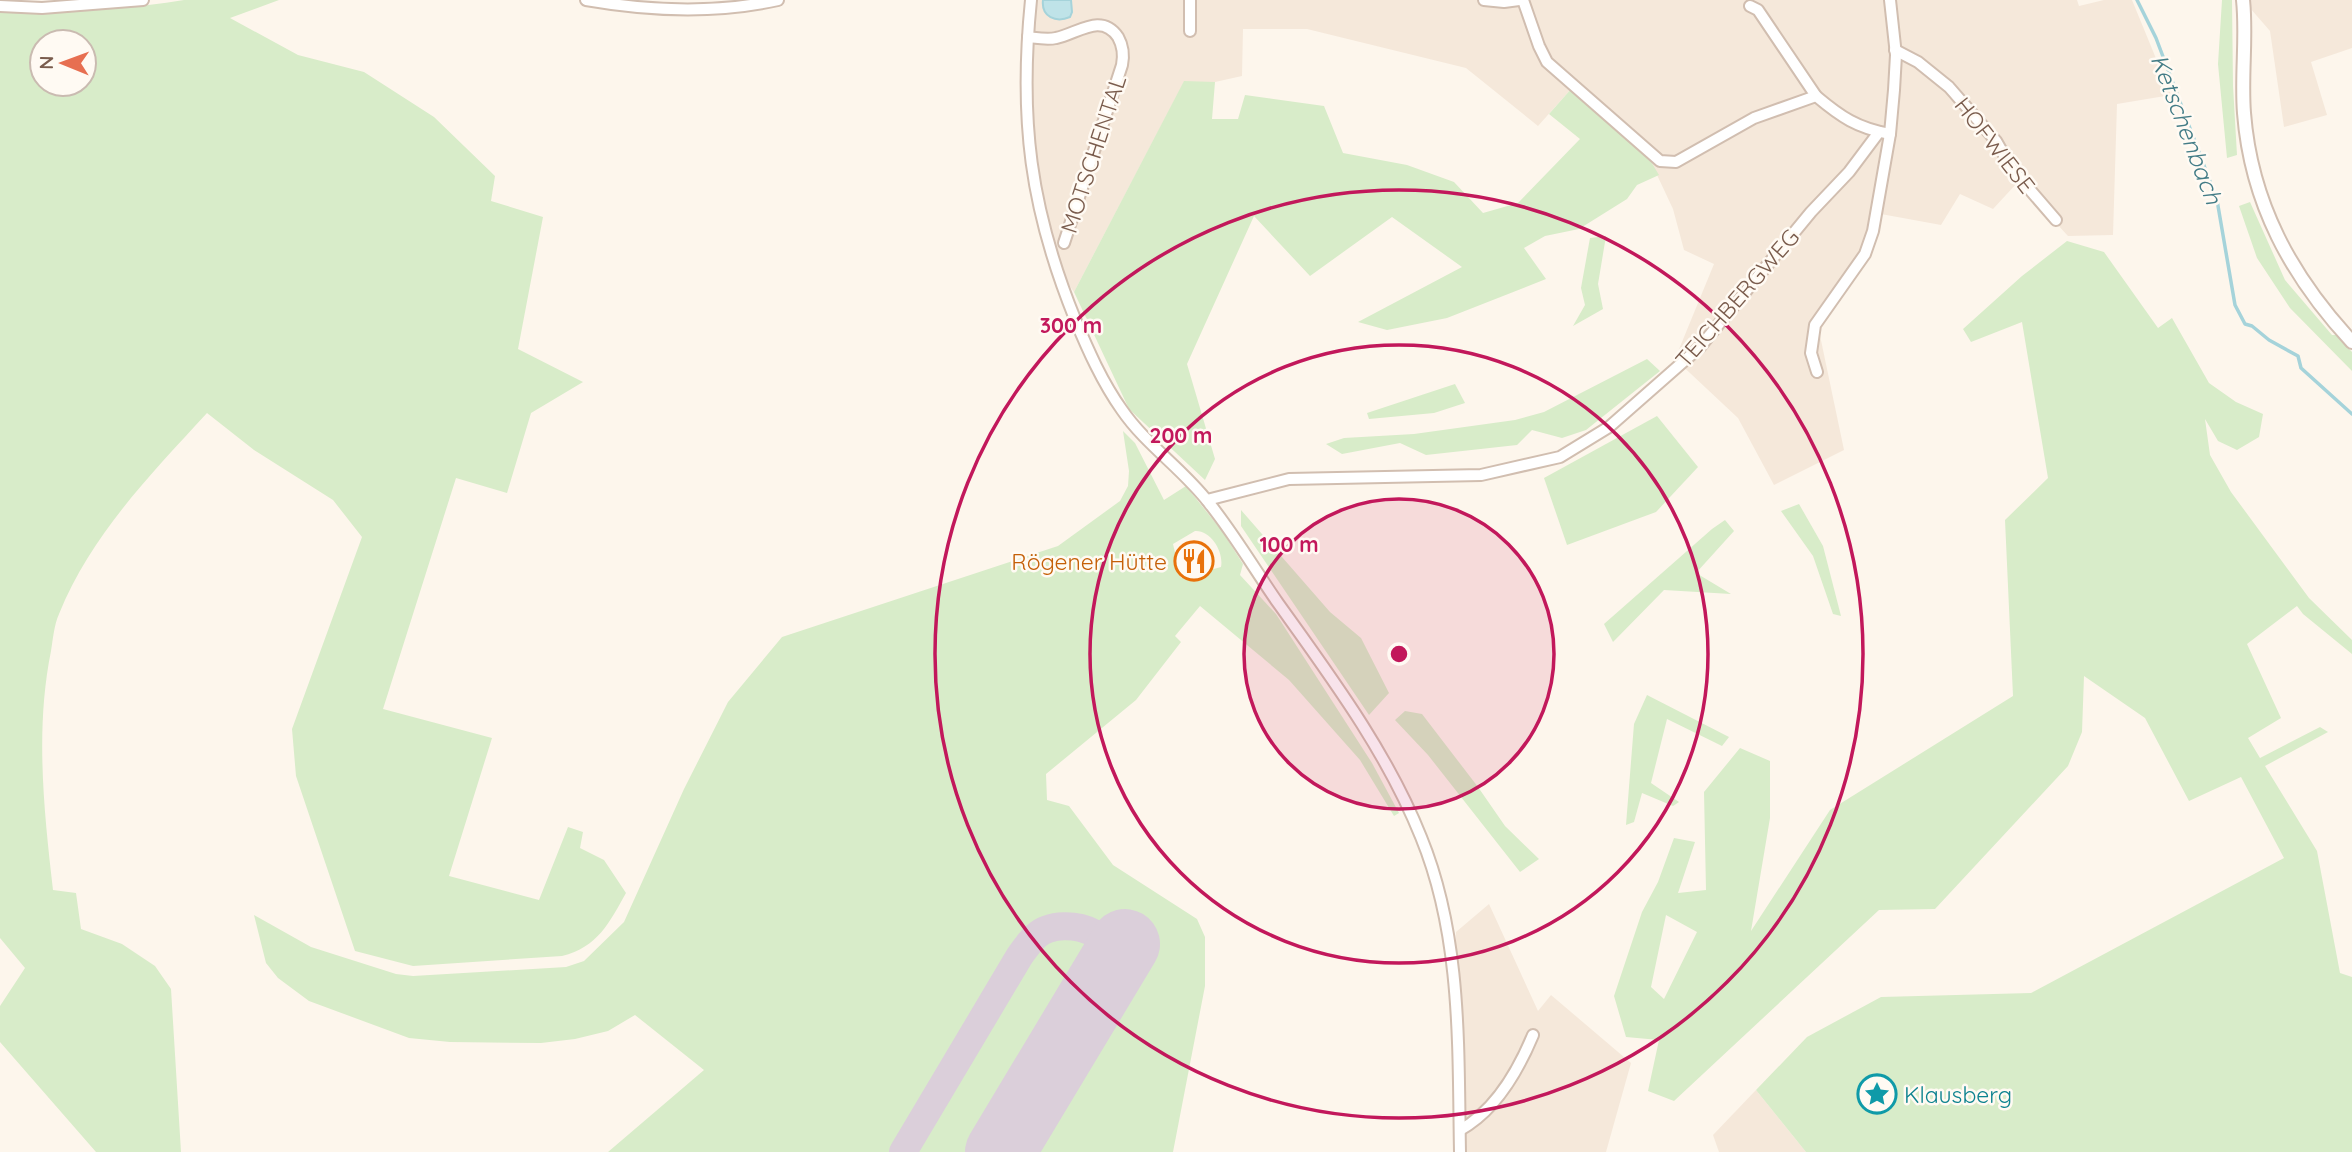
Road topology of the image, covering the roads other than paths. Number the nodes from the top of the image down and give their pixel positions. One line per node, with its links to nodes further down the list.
1 (143, 0): 10 (street)
2 (586, 0): 3 (street)
3 (778, 0)
4 (1031, 0): 13 (street)
5 (1189, 0): 12 (street)
6 (1485, 0): 7 (street)
7 (1521, 0): 15 (street)
8 (1890, 0): 14 (street)
9 (2243, 0): 19 (street)
10 (0, 6)
11 (1750, 6): 15 (street)
12 (1190, 32)
13 (1028, 37): 18 (street, MOTSCHENTAL); 21 (street)
14 (1895, 50): 16 (street); 17 (street, HOFWIESE)
15 (1816, 96): 16 (street)
16 (1885, 133): 20 (street); 21 (street, TEICHBERGWEG)
17 (2056, 220)
18 (1063, 243)
19 (2352, 342)
20 (1817, 372)
21 (1207, 500): 23 (street)
22 (1533, 1035): 23 (street)
23 (1460, 1130): 24 (street)
24 (1460, 1152)

